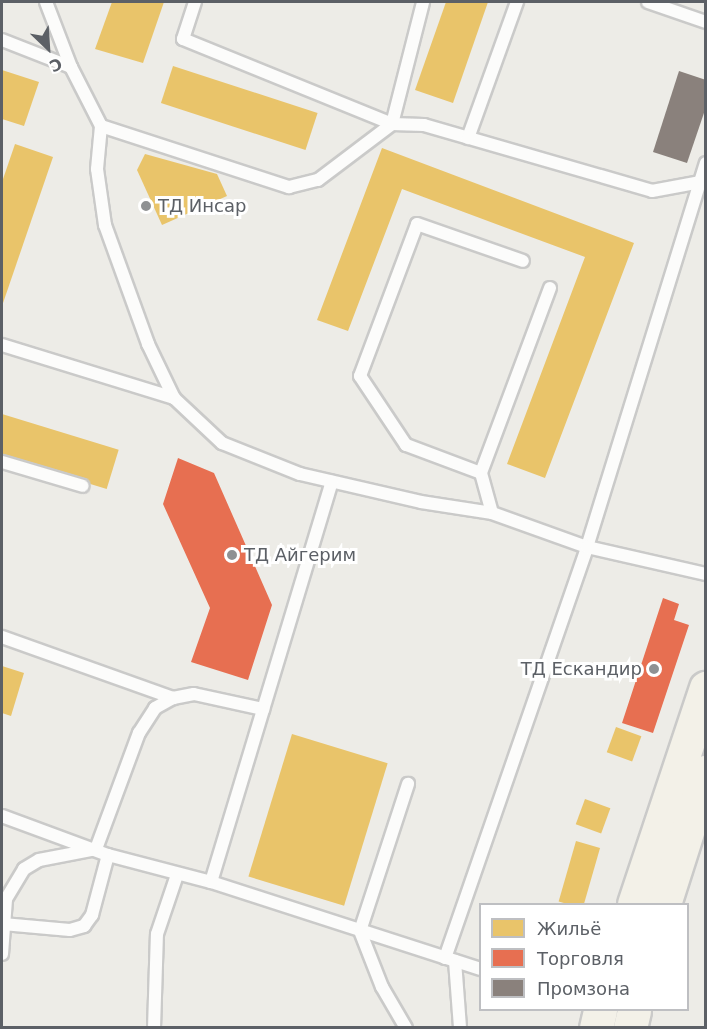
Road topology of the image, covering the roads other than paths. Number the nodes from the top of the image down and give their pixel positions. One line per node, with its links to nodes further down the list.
1 (46, 2): 8 (lane)
2 (195, 2): 9 (lane)
3 (423, 2): 9 (lane)
4 (517, 2): 11 (lane)
5 (648, 2): 6 (lane)
6 (705, 22)
7 (2, 40): 8 (lane)
8 (71, 67): 10 (lane)
9 (392, 124): 10 (lane); 11 (lane)
10 (101, 126): 17 (lane)
11 (468, 138): 13 (lane)
12 (705, 163): 13 (lane)
13 (703, 182): 23 (lane)
14 (523, 261): 19 (lane)
15 (550, 288): 19 (lane)
16 (2, 345): 17 (lane)
17 (174, 398): 20 (lane)
18 (2, 462): 21 (lane)
19 (481, 472): 22 (lane)
20 (332, 482): 22 (lane); 28 (lane)
21 (83, 486)
22 (492, 513): 23 (lane)
23 (587, 547): 24 (lane); 41 (lane)
24 (705, 574)
25 (2, 637): 27 (lane)
26 (705, 688): 36 (main road)
27 (173, 698): 28 (lane); 32 (lane)
28 (263, 709): 35 (lane)
29 (705, 772): 37 (main road)
30 (408, 784): 39 (lane)
31 (2, 816): 32 (lane)
32 (96, 849): 33 (lane); 38 (lane)
33 (108, 855): 34 (lane); 38 (lane)
34 (177, 875): 35 (lane); 43 (lane)
35 (211, 882): 39 (lane)
36 (634, 903)
37 (664, 903)
38 (3, 924): 40 (lane)
39 (360, 931): 41 (lane); 44 (lane)
40 (2, 954)
41 (450, 960): 42 (lane); 45 (lane)
42 (479, 969)
43 (154, 1028)
44 (406, 1028)
45 (460, 1028)

